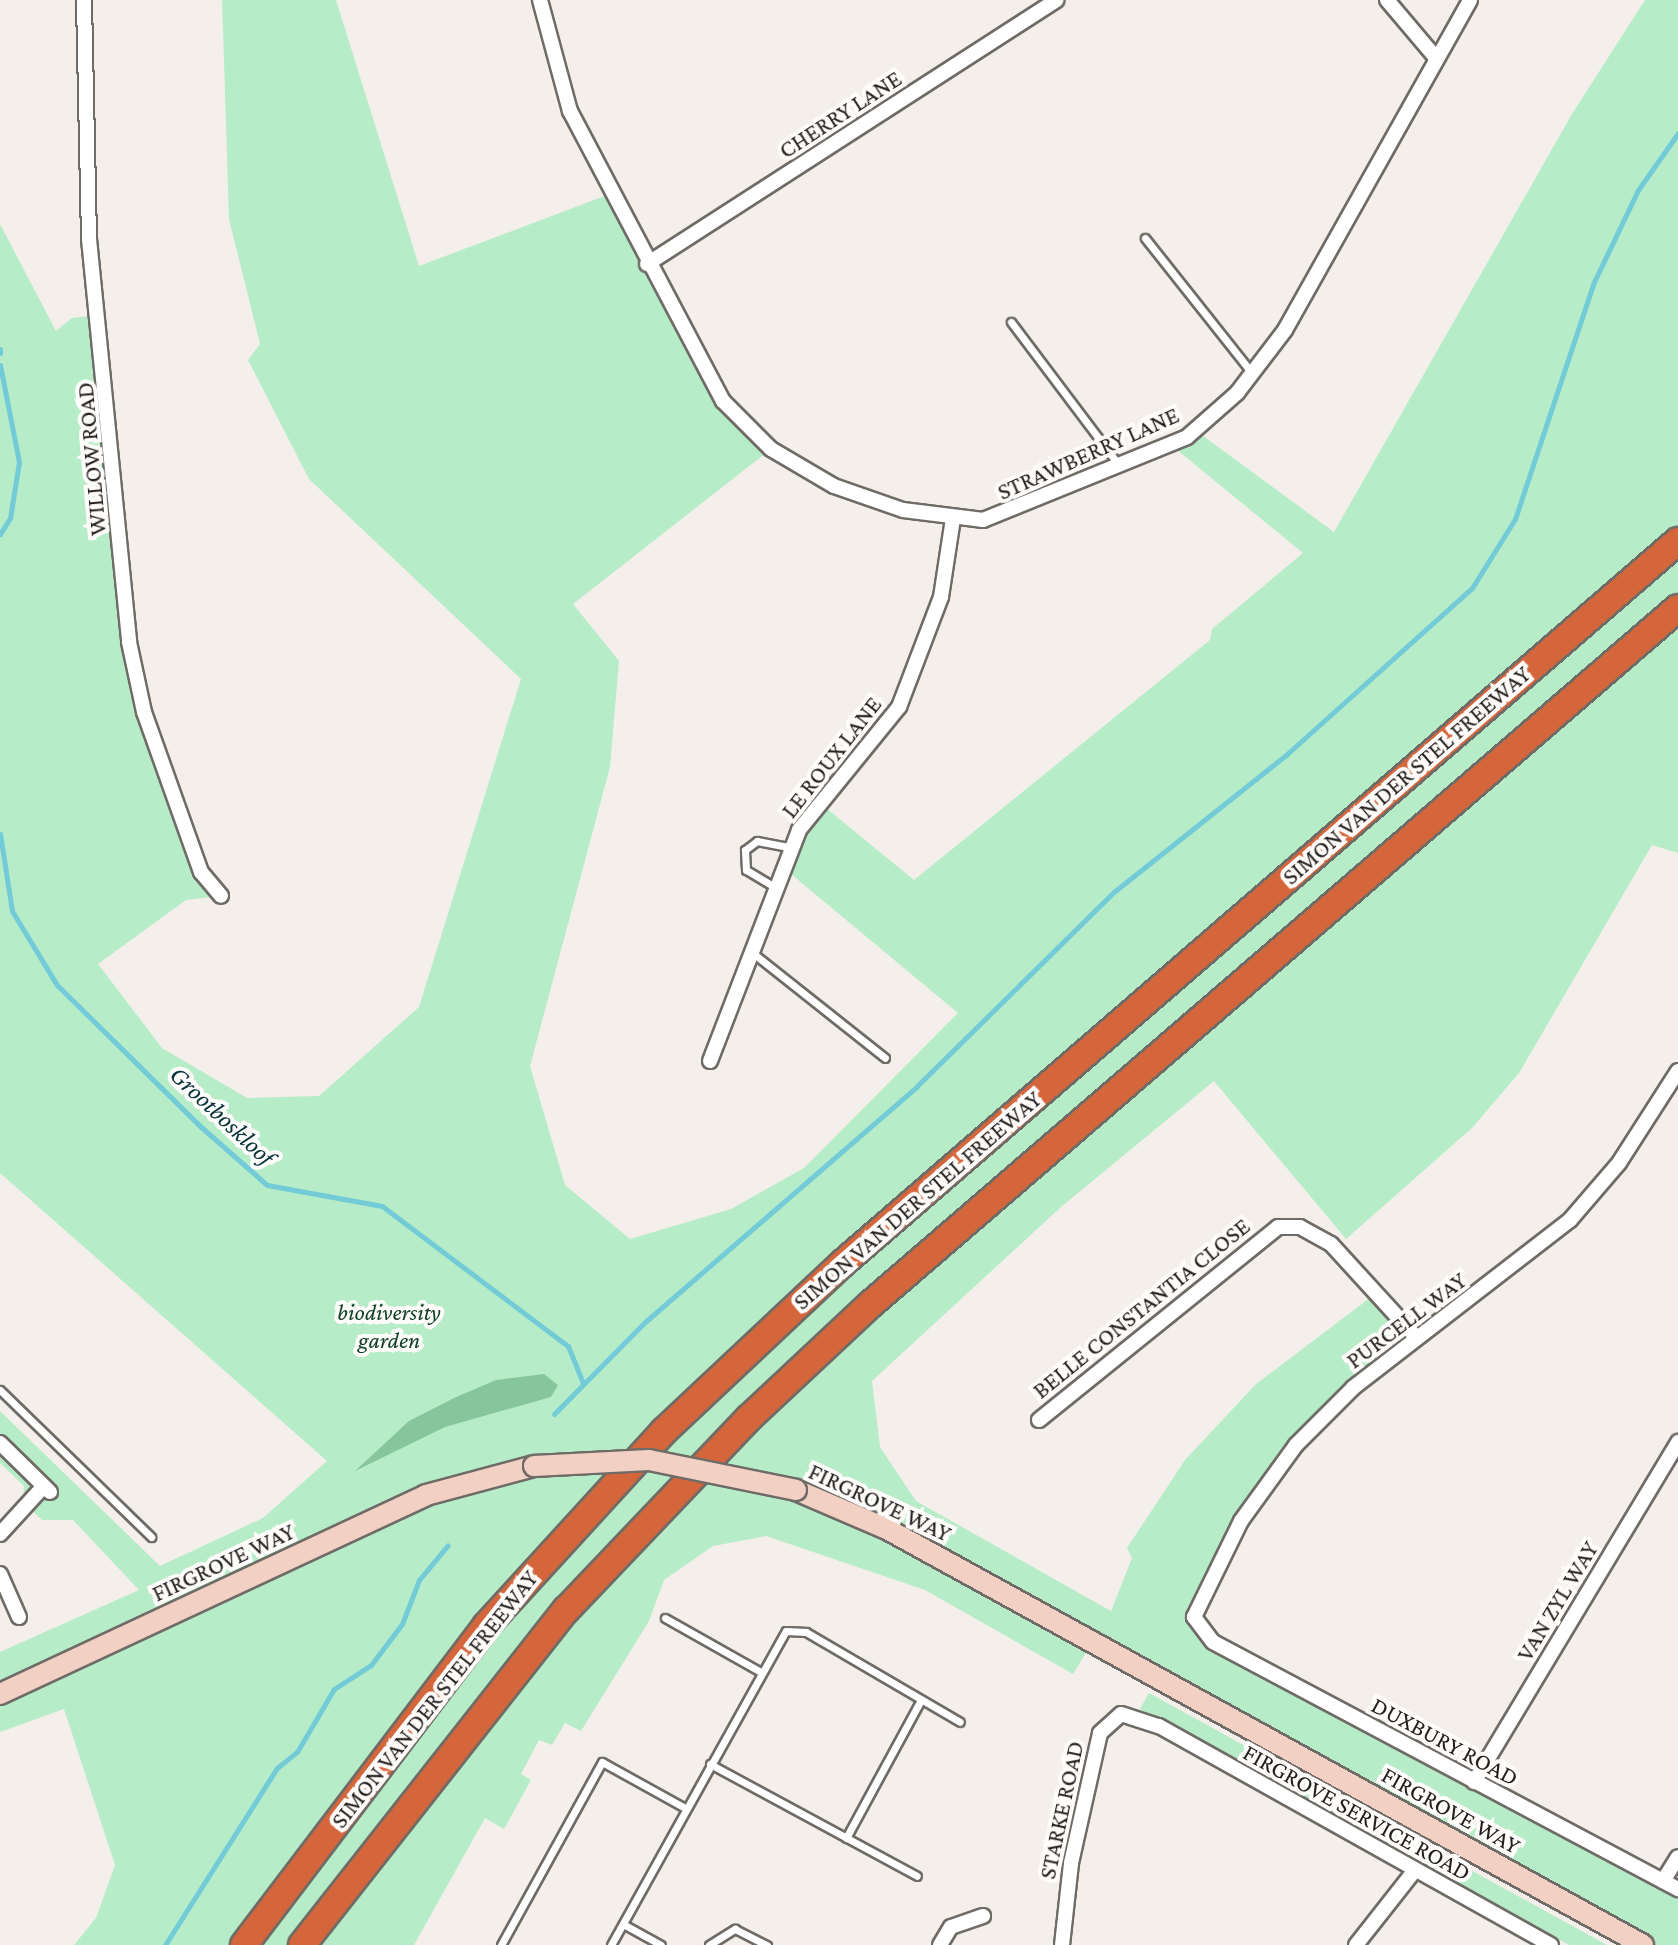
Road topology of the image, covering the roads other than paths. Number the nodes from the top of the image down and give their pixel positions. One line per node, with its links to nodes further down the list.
1 (84, 0): 17 (street, WILLOW ROAD)
2 (540, 0): 8 (street, STRAWBERRY LANE)
3 (1056, 0): 8 (street, CHERRY LANE)
4 (1387, 0): 6 (street)
5 (1470, 0): 6 (street, STRAWBERRY LANE)
6 (1436, 58): 10 (street, STRAWBERRY LANE)
7 (1145, 238): 10 (lane)
8 (647, 264): 12 (street, STRAWBERRY LANE)
9 (1011, 322): 11 (lane)
10 (1252, 373): 11 (street, STRAWBERRY LANE)
11 (1120, 467): 12 (street, STRAWBERRY LANE)
12 (953, 519): 15 (street, LE ROUX LANE)
13 (1678, 541): 49 (highway, SIMON VAN DER STEL FREEWAY)
14 (1678, 608): 50 (highway, SIMON VAN DER STEL FREEWAY)
15 (793, 848): 16 (street, LE ROUX LANE); 16 (lane)
16 (778, 889): 18 (street, LE ROUX LANE)
17 (221, 896)
18 (754, 954): 19 (lane); 20 (street, LE ROUX LANE)
19 (885, 1058)
20 (710, 1061)
21 (1678, 1071): 22 (street, PURCELL WAY)
22 (1416, 1337): 24 (street, BELLE CONSTANTIA CLOSE); 32 (street, PURCELL WAY)
23 (0, 1390): 28 (lane)
24 (1039, 1420)
25 (1678, 1442): 39 (street, VAN ZYL WAY)
26 (0, 1443): 27 (street)
27 (0, 1534)
28 (151, 1537)
29 (0, 1574): 30 (street)
30 (19, 1617)
31 (665, 1618): 33 (lane)
32 (1197, 1627): 39 (street, DUXBURY ROAD)
33 (761, 1672): 35 (lane); 38 (lane)
34 (0, 1694): 60 (street, FIRGROVE WAY, bridge)
35 (921, 1700): 37 (lane); 41 (lane)
36 (1141, 1717): 43 (street, FIRGROVE SERVICE ROAD); 57 (street, STARKE ROAD)
37 (960, 1722)
38 (710, 1764): 40 (lane); 41 (lane)
39 (1474, 1782): 45 (street, DUXBURY ROAD)
40 (685, 1808): 48 (lane); 51 (lane)
41 (846, 1838): 44 (lane)
42 (1678, 1857): 45 (street)
43 (1415, 1870): 58 (street); 59 (street, FIRGROVE SERVICE ROAD)
44 (917, 1876)
45 (1663, 1881): 46 (street, DUXBURY ROAD)
46 (1678, 1889)
47 (983, 1916): 56 (street)
48 (623, 1924): 52 (lane); 53 (lane)
49 (244, 1945)
50 (302, 1945)
51 (501, 1945)
52 (611, 1945)
53 (661, 1945)
54 (709, 1945): 55 (lane)
55 (767, 1945)
56 (940, 1945)
57 (1062, 1945)
58 (1356, 1945)
59 (1551, 1945)
60 (1643, 1945)

